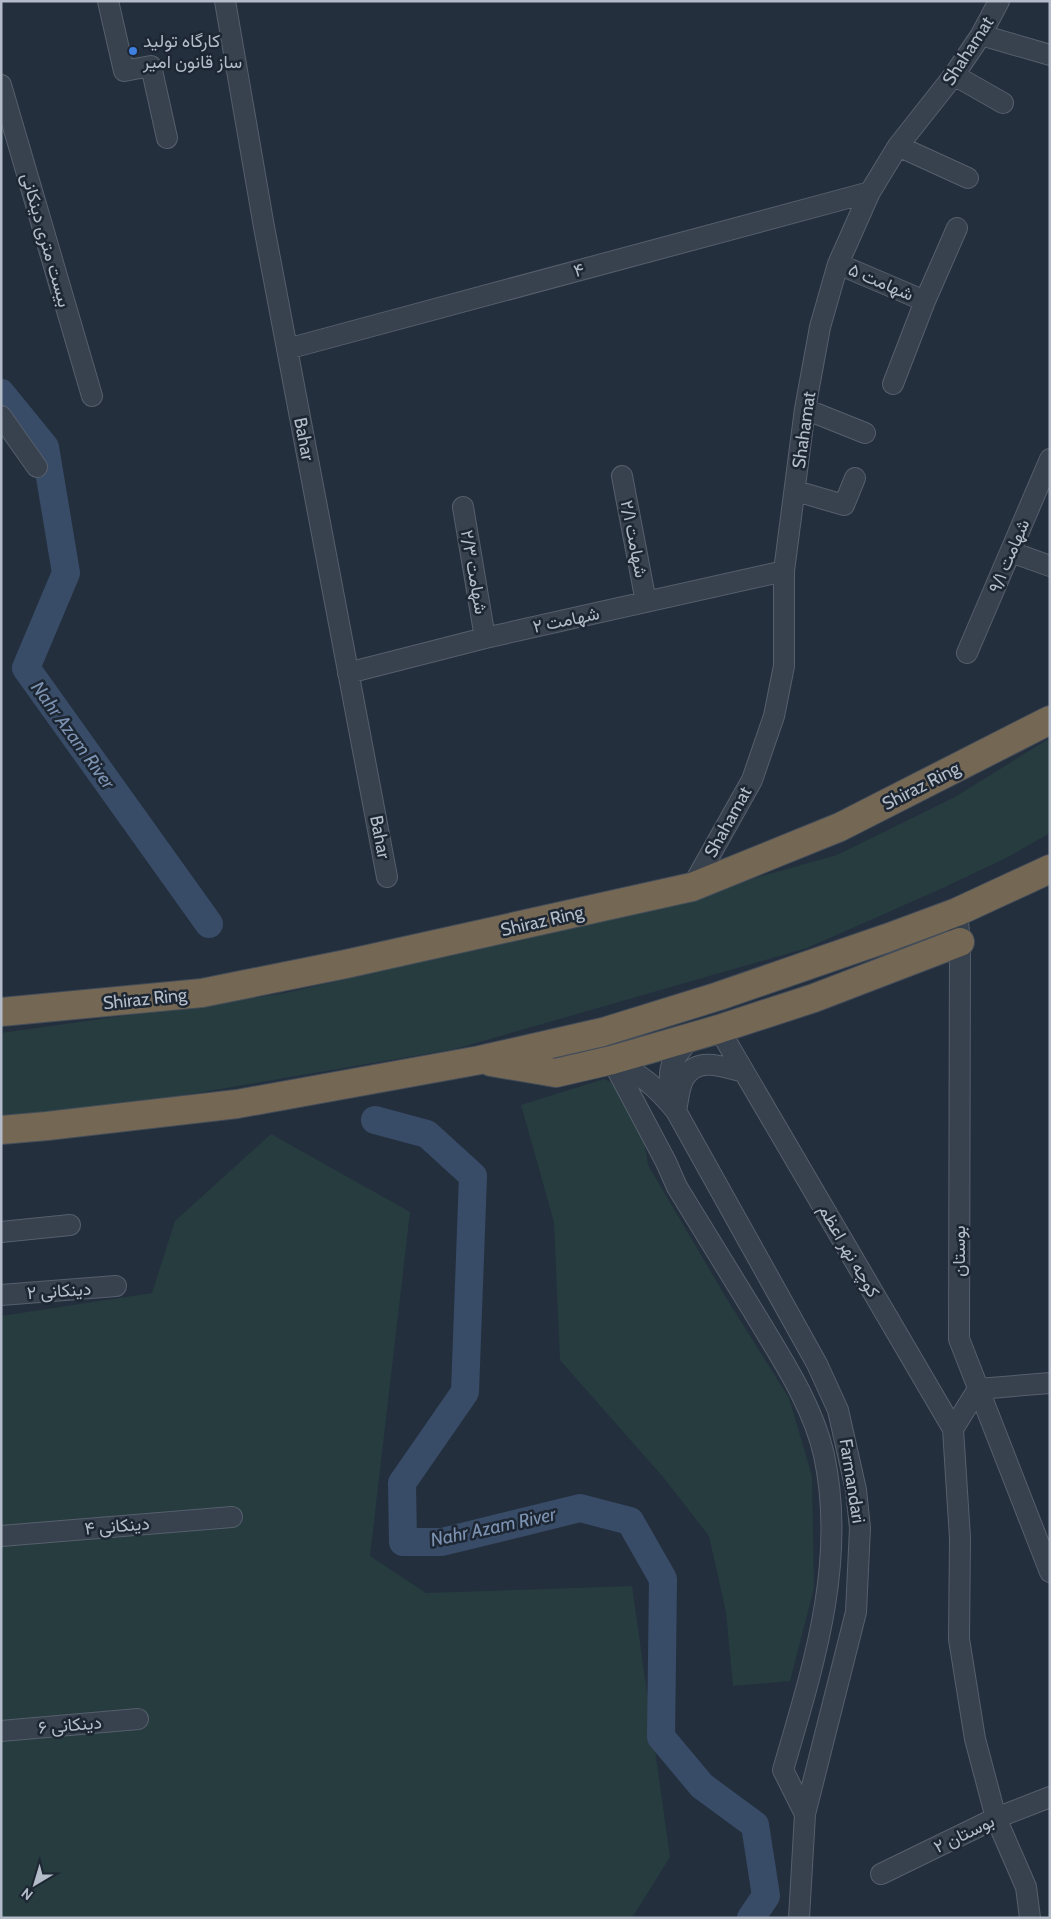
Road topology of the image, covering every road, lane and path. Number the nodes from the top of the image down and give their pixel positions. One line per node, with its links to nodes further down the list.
1 (108, 1): 9 (street)
2 (225, 1): 16 (street, Bahar)
3 (999, 1): 4 (street, Shahamat)
4 (980, 35): 5 (street); 6 (street, Shahamat)
5 (1050, 55)
6 (954, 75): 8 (street); 10 (street, Shahamat)
7 (1, 85): 18 (street, بیست متری دینکانی)
8 (1003, 103)
9 (167, 138)
10 (898, 146): 11 (street); 12 (street, Shahamat)
11 (968, 178)
12 (870, 192): 14 (street, Shahamat); 16 (street, ۴)
13 (958, 228): 15 (street)
14 (838, 264): 15 (street, ۵ شهامت); 19 (street, Shahamat)
15 (925, 301): 17 (street)
16 (287, 349): 35 (street, Bahar)
17 (893, 384)
18 (92, 396)
19 (805, 409): 21 (street); 26 (street, Shahamat)
20 (1, 416): 23 (street)
21 (865, 433)
22 (1050, 459): 27 (street, ۹/۱ شهامت)
23 (37, 467)
24 (622, 476): 32 (street, ۲/۱ شهامت)
25 (855, 478): 26 (street)
26 (796, 491): 31 (street, Shahamat)
27 (1042, 500): 29 (street, ۹/۱ شهامت)
28 (463, 507): 33 (street, ۲/۳ شهامت)
29 (1011, 552): 30 (street); 34 (street, ۹/۱ شهامت)
30 (1050, 566)
31 (784, 572): 32 (street, ۲ شهامت); 39 (street, Shahamat)
32 (646, 602): 33 (street, ۲ شهامت)
33 (485, 638): 35 (street, ۲ شهامت)
34 (967, 653)
35 (348, 672): 38 (street, Bahar)
36 (1050, 720): 39 (highway, Shiraz Ring)
37 (1050, 869): 40 (highway)
38 (387, 877)
39 (692, 887): 42 (highway, Shiraz Ring)
40 (957, 912): 41 (street, بوستان); 45 (highway)
41 (960, 942): 43 (highway); 55 (street, بوستان)
42 (1, 1012)
43 (719, 1029): 44 (highway); 47 (street, کوچه نهر اعظم)
44 (692, 1037): 46 (highway); 48 (street, Farmandari)
45 (480, 1060): 46 (highway); 49 (highway)
46 (612, 1060): 48 (street, Farmandari); 64 (street)
47 (744, 1072): 48 (street); 56 (street, کوچه نهر اعظم)
48 (676, 1111): 64 (street, Farmandari)
49 (1, 1130)
50 (70, 1225): 51 (street)
51 (1, 1232)
52 (116, 1286): 53 (street, ۲ دینکانی)
53 (1, 1295)
54 (1050, 1383): 55 (street)
55 (978, 1389): 56 (street); 58 (street, بوستان)
56 (953, 1429): 65 (street)
57 (232, 1517): 59 (street, ۴ دینکانی)
58 (1042, 1530): 60 (street, بوستان)
59 (1, 1536)
60 (1050, 1572)
61 (138, 1719): 62 (street, ۶ دینکانی)
62 (1, 1731)
63 (1050, 1797): 65 (street, ۲ بوستان)
64 (805, 1814): 67 (street, Farmandari)
65 (996, 1818): 66 (street, ۲ بوستان); 68 (street)
66 (881, 1874)
67 (799, 1918)
68 (1030, 1918)

